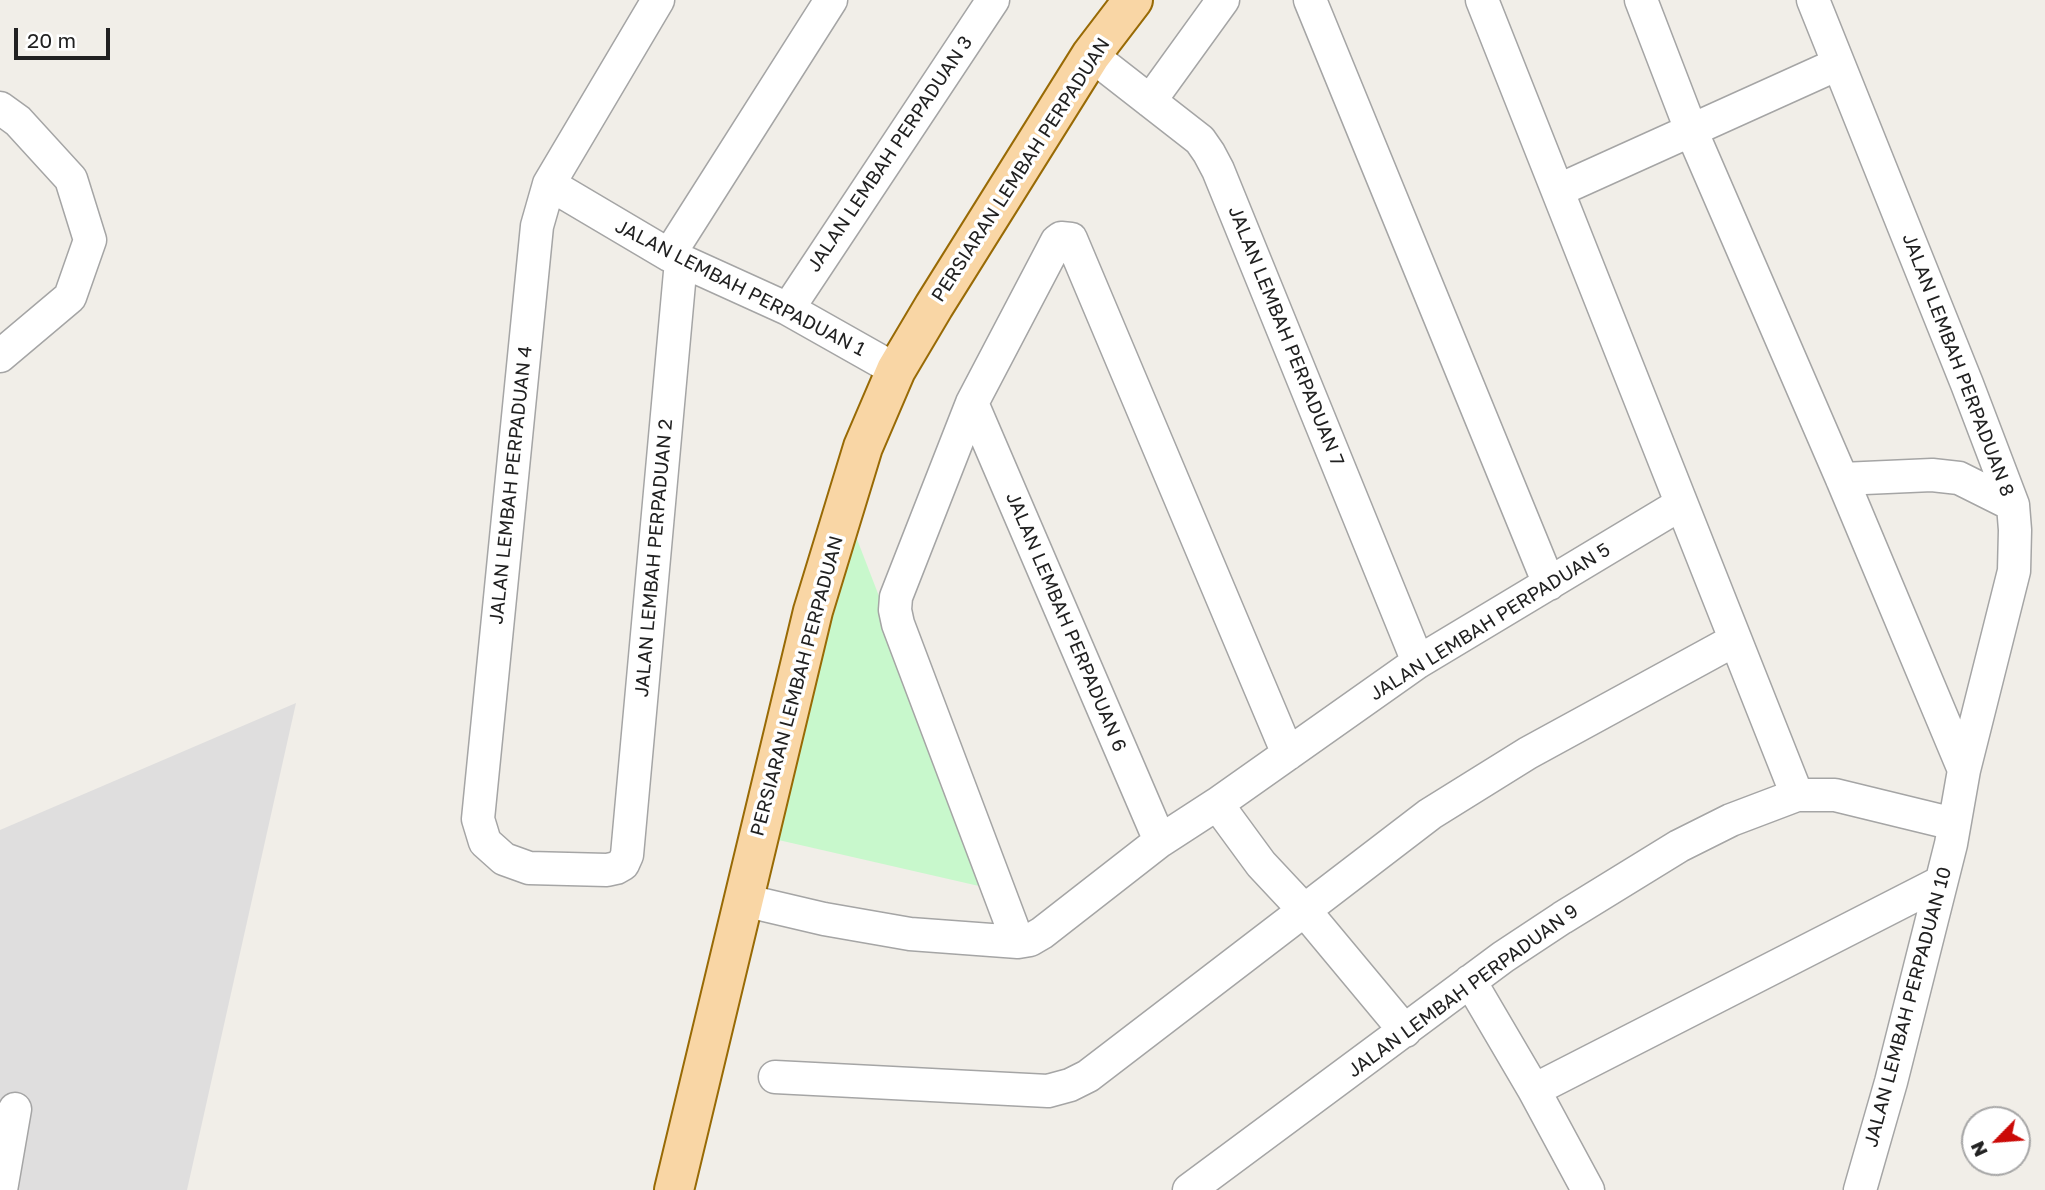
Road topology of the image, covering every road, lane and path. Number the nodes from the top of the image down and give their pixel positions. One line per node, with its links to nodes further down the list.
1 (658, 0): 15 (street, JALAN LEMBAH PERPADUAN 4)
2 (831, 0): 17 (street)
3 (993, 0): 18 (street, JALAN LEMBAH PERPADUAN 3)
4 (1133, 0): 10 (main road, PERSIARAN LEMBAH PERPADUAN)
5 (1223, 0): 12 (street)
6 (1310, 0): 25 (street)
7 (1482, 0): 16 (street)
8 (1641, 0): 14 (street)
9 (1813, 0): 11 (street, JALAN LEMBAH PERPADUAN 8)
10 (1091, 55): 12 (street, JALAN LEMBAH PERPADUAN 7); 20 (main road, PERSIARAN LEMBAH PERPADUAN)
11 (1838, 64): 14 (street); 24 (street, JALAN LEMBAH PERPADUAN 8)
12 (1150, 102): 27 (street, JALAN LEMBAH PERPADUAN 7)
13 (0, 108): 19 (street)
14 (1691, 130): 16 (street); 22 (street)
15 (549, 184): 17 (street, JALAN LEMBAH PERPADUAN 1); 34 (street, JALAN LEMBAH PERPADUAN 4)
16 (1559, 190): 23 (street)
17 (675, 258): 18 (street, JALAN LEMBAH PERPADUAN 1); 34 (street, JALAN LEMBAH PERPADUAN 2)
18 (788, 309): 20 (street, JALAN LEMBAH PERPADUAN 1)
19 (0, 356)
20 (896, 370): 36 (main road, PERSIARAN LEMBAH PERPADUAN)
21 (972, 403): 28 (street); 33 (street, JALAN LEMBAH PERPADUAN 6); 38 (street)
22 (1842, 479): 24 (street); 29 (street)
23 (1681, 504): 25 (street, JALAN LEMBAH PERPADUAN 5); 26 (street)
24 (2013, 505): 29 (street, JALAN LEMBAH PERPADUAN 8)
25 (1549, 584): 27 (street, JALAN LEMBAH PERPADUAN 5)
26 (1735, 640): 30 (street); 37 (street)
27 (1418, 662): 28 (street, JALAN LEMBAH PERPADUAN 5)
28 (1288, 754): 31 (street, JALAN LEMBAH PERPADUAN 5)
29 (1964, 770): 32 (street, JALAN LEMBAH PERPADUAN 8)
30 (1797, 795): 32 (street, JALAN LEMBAH PERPADUAN 9); 39 (street, JALAN LEMBAH PERPADUAN 9)
31 (1217, 804): 33 (street, JALAN LEMBAH PERPADUAN 5); 37 (street)
32 (1954, 824): 35 (street, JALAN LEMBAH PERPADUAN 10)
33 (1160, 841): 38 (street, JALAN LEMBAH PERPADUAN 5)
34 (626, 855)
35 (1941, 882): 42 (street); 48 (street, JALAN LEMBAH PERPADUAN 10)
36 (743, 900): 38 (street, JALAN LEMBAH PERPADUAN 5); 45 (main road, PERSIARAN LEMBAH PERPADUAN)
37 (1305, 911): 40 (street); 41 (street)
38 (1018, 942)
39 (1470, 981): 40 (street, JALAN LEMBAH PERPADUAN 9); 42 (street)
40 (1405, 1031): 46 (street, JALAN LEMBAH PERPADUAN 9)
41 (775, 1077)
42 (1534, 1090): 47 (street)
43 (15, 1109): 44 (street)
44 (1, 1190)
45 (674, 1190)
46 (1189, 1190)
47 (1588, 1190)
48 (1860, 1190)

